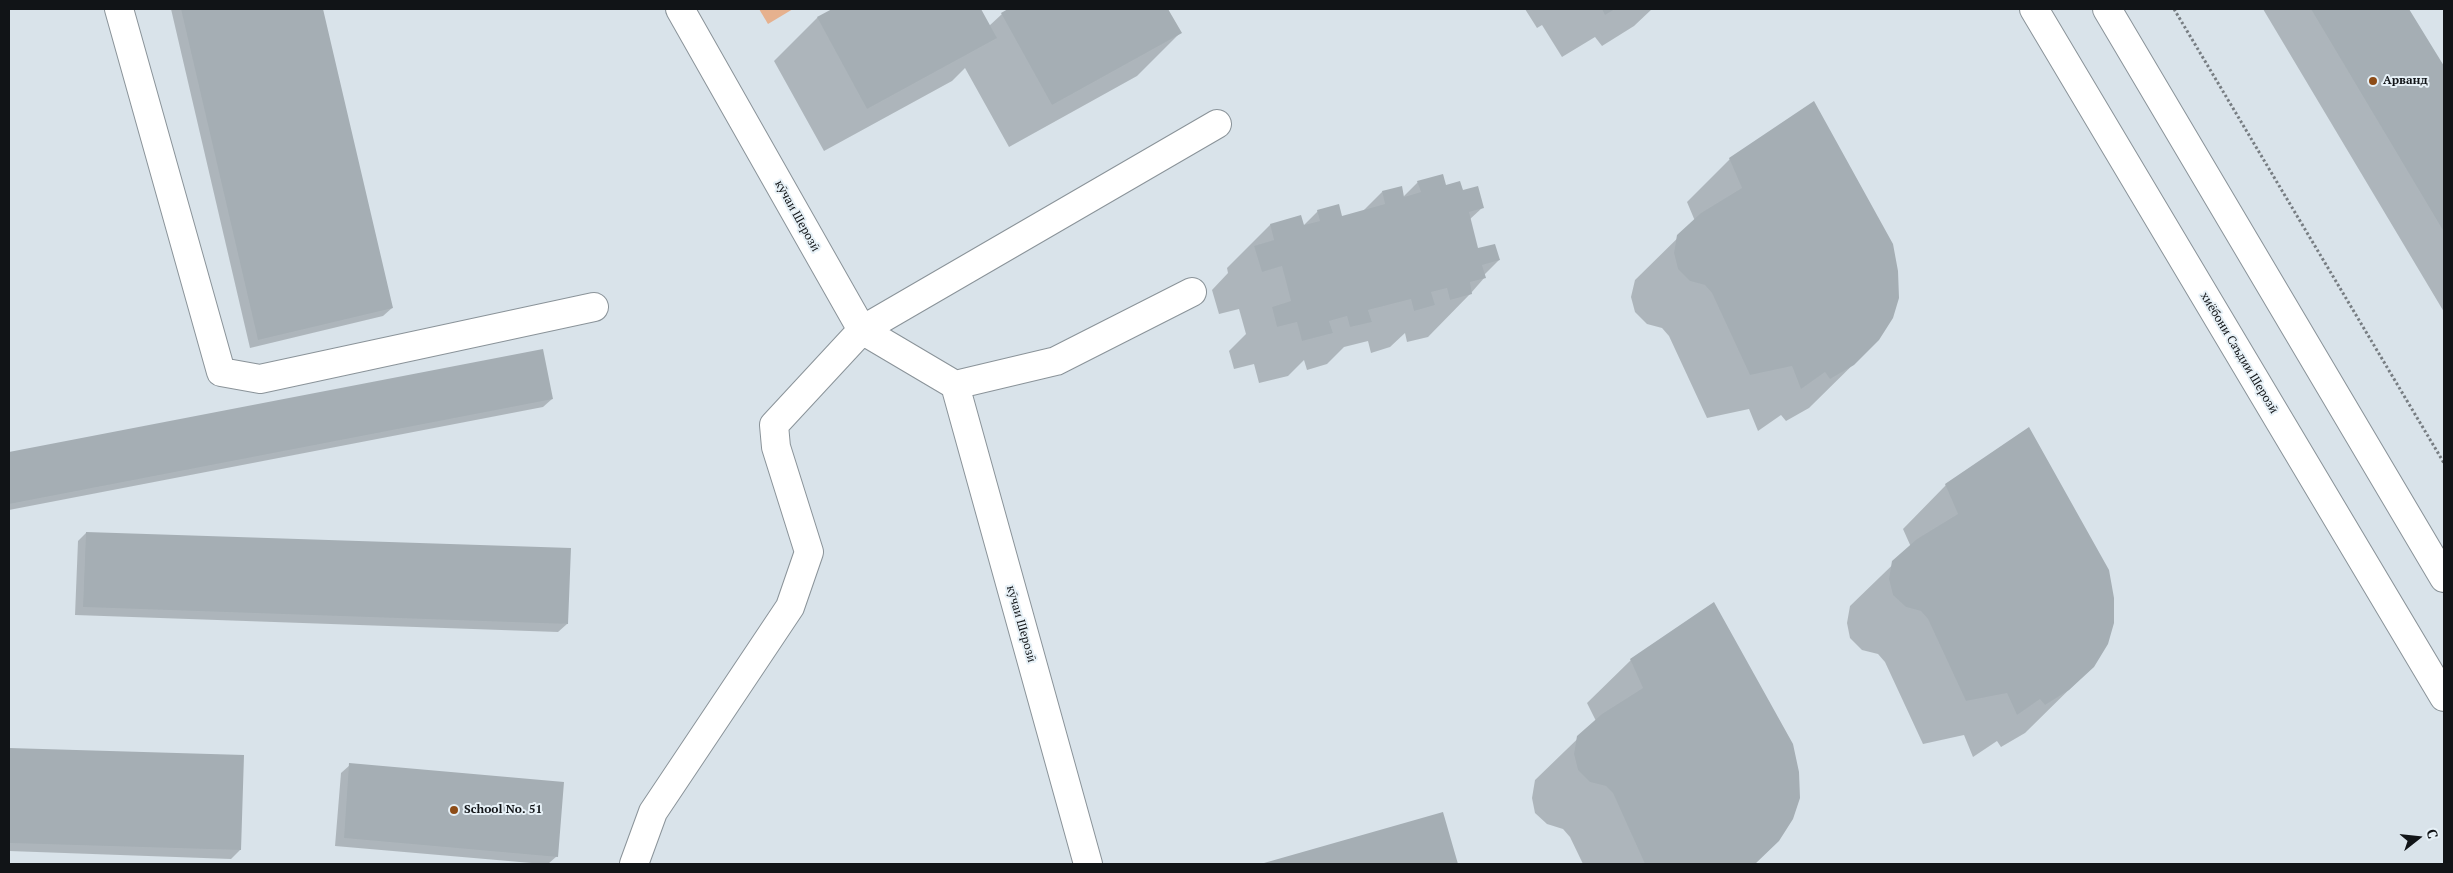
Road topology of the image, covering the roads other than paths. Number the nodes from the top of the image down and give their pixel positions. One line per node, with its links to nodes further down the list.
1 (119, 9): 7 (main road)
2 (680, 9): 8 (main road, кӯчаи Шерозӣ)
3 (2034, 9): 11 (main road, хиёбони Саъдии Шерозӣ)
4 (2107, 9): 10 (main road)
5 (1217, 124): 8 (main road)
6 (1192, 292): 9 (main road)
7 (594, 306)
8 (862, 330): 9 (main road, кӯчаи Шерозӣ); 12 (main road)
9 (955, 385): 13 (main road, кӯчаи Шерозӣ)
10 (2444, 578)
11 (2444, 697)
12 (634, 864)
13 (1088, 864)

